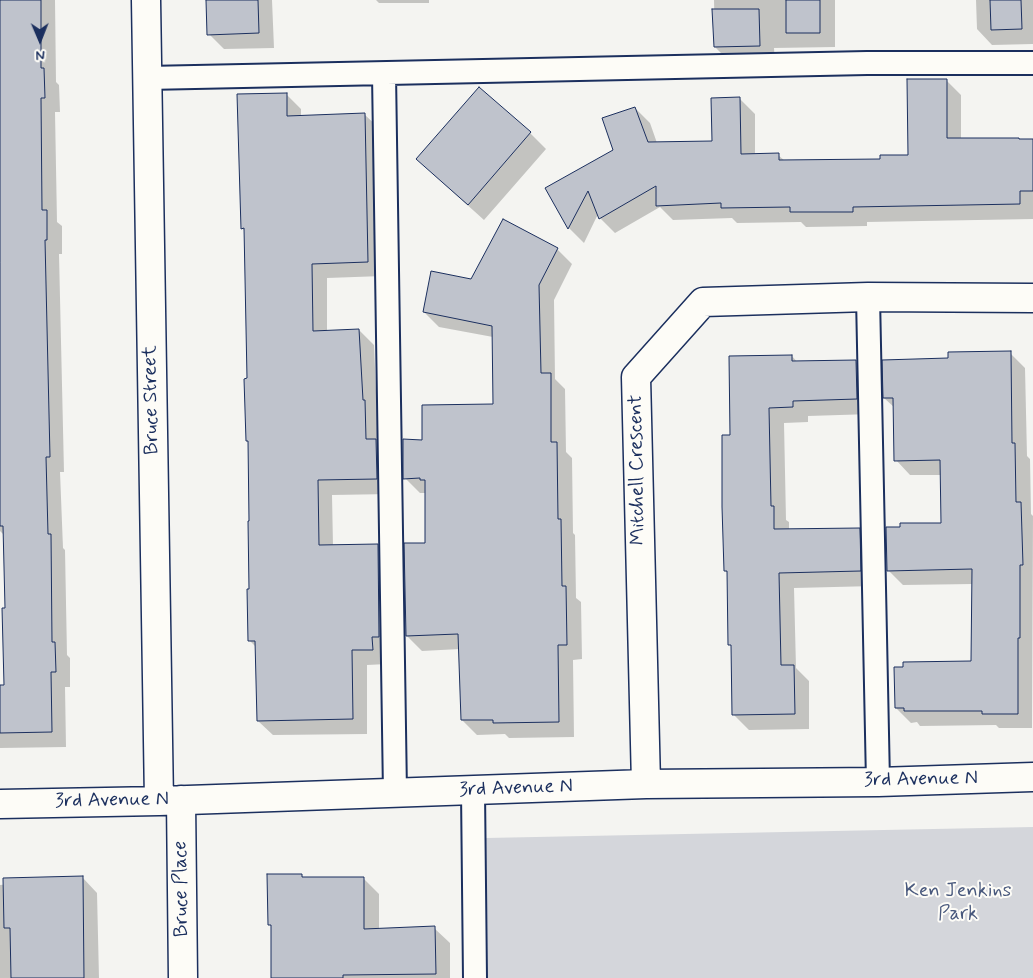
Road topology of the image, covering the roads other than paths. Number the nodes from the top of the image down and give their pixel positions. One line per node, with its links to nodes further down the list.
1 (146, 0): 4 (street, Bruce Street)
2 (1033, 63): 3 (lane)
3 (384, 74): 4 (lane); 11 (lane)
4 (147, 78): 12 (street, Bruce Street)
5 (868, 297): 6 (street, Mitchell Crescent); 8 (lane); 9 (street, Mitchell Crescent)
6 (1033, 298)
7 (1033, 777): 8 (street, 3rd Avenue N)
8 (878, 782): 9 (street, 3rd Avenue N)
9 (646, 784): 10 (street, 3rd Avenue N)
10 (472, 791): 11 (street, 3rd Avenue N); 15 (lane)
11 (395, 794): 12 (street, 3rd Avenue N)
12 (170, 800): 13 (street, 3rd Avenue N); 14 (street, Bruce Place)
13 (0, 804)
14 (183, 978)
15 (475, 978)

